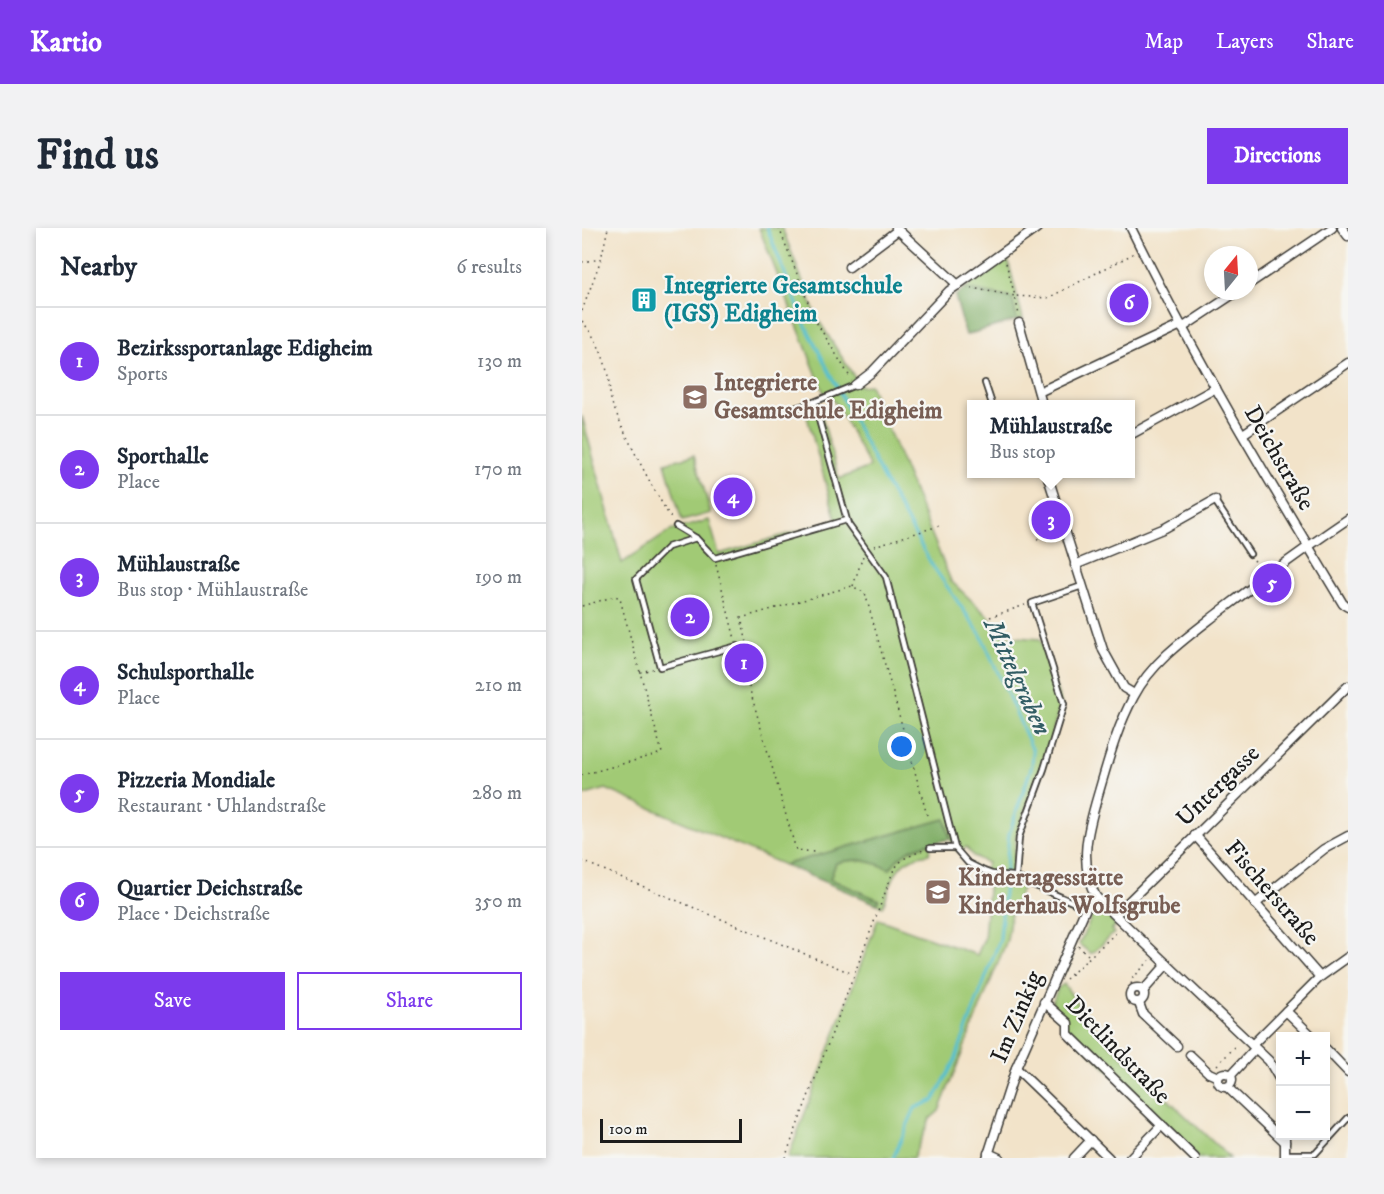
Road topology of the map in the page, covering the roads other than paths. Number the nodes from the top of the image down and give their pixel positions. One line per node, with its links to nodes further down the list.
1 (1131, 228): 12 (street, Deichstraße)
2 (1332, 228): 8 (street)
3 (1342, 228): 6 (street)
4 (897, 229): 7 (street); 9 (street)
5 (1032, 230): 9 (street)
6 (1348, 236)
7 (849, 267)
8 (1258, 278)
9 (958, 285): 15 (street)
10 (1224, 300): 12 (street)
11 (1019, 323): 17 (street)
12 (1181, 327): 16 (street, Deichstraße); 17 (street)
13 (1348, 363): 23 (street)
14 (985, 383): 18 (lane)
15 (852, 386): 20 (lane)
16 (1216, 388): 22 (street); 23 (street, Deichstraße)
17 (1039, 392): 19 (street)
18 (990, 400)
19 (1041, 400)
20 (813, 402): 21 (lane); 27 (lane)
21 (769, 416)
22 (1135, 433)
23 (1243, 434): 30 (street, Deichstraße)
24 (1048, 478): 32 (street)
25 (1215, 500): 31 (lane); 32 (street)
26 (1348, 519): 30 (street)
27 (846, 520): 29 (lane); 41 (lane)
28 (676, 526): 29 (lane)
29 (696, 538): 35 (lane)
30 (1308, 546): 34 (street, Deichstraße); 37 (street)
31 (1250, 554)
32 (1075, 565): 33 (street)
33 (1082, 586): 37 (street); 42 (lane)
34 (1348, 607)
35 (737, 646)
36 (1348, 686): 38 (street, Untergasse)
37 (1134, 694): 43 (street)
38 (1195, 835): 44 (street, Fischerstraße); 46 (street, Untergasse)
39 (1348, 836): 44 (street)
40 (930, 848): 41 (lane)
41 (955, 848): 42 (lane)
42 (1015, 876): 45 (lane)
43 (1096, 897): 45 (street, Im Zinkig); 46 (street)
44 (1255, 904): 49 (street, Fischerstraße)
45 (1086, 908): 51 (street, Im Zinkig)
46 (1116, 914): 48 (street)
47 (1348, 957): 49 (street)
48 (1167, 964): 50 (street); 56 (street)
49 (1320, 977): 53 (street)
50 (1143, 991): 52 (street); 52 (street)
51 (1044, 1002): 59 (street, Im Zinkig); 66 (street, Dietlindstraße)
52 (1139, 1002): 55 (street)
53 (1286, 1011): 54 (street); 56 (street)
54 (1308, 1032)
55 (1177, 1046)
56 (1254, 1047): 60 (street); 62 (street)
57 (1330, 1053): 61 (street)
58 (1190, 1055): 63 (street)
59 (1016, 1068): 68 (street); 70 (street, Im Zinkig)
60 (1276, 1072)
61 (1348, 1072)
62 (1231, 1075): 63 (street); 64 (street)
63 (1218, 1077): 64 (street)
64 (1227, 1087): 67 (street)
65 (1348, 1118): 71 (lane)
66 (1162, 1125): 75 (street, Dietlindstraße); 76 (street, Dietlindstraße)
67 (1276, 1131)
68 (1091, 1140): 73 (street); 74 (street)
69 (1285, 1140): 71 (street)
70 (988, 1156): 72 (street)
71 (1285, 1156)
72 (999, 1158)
73 (1074, 1158)
74 (1109, 1158)
75 (1130, 1158)
76 (1195, 1158)

